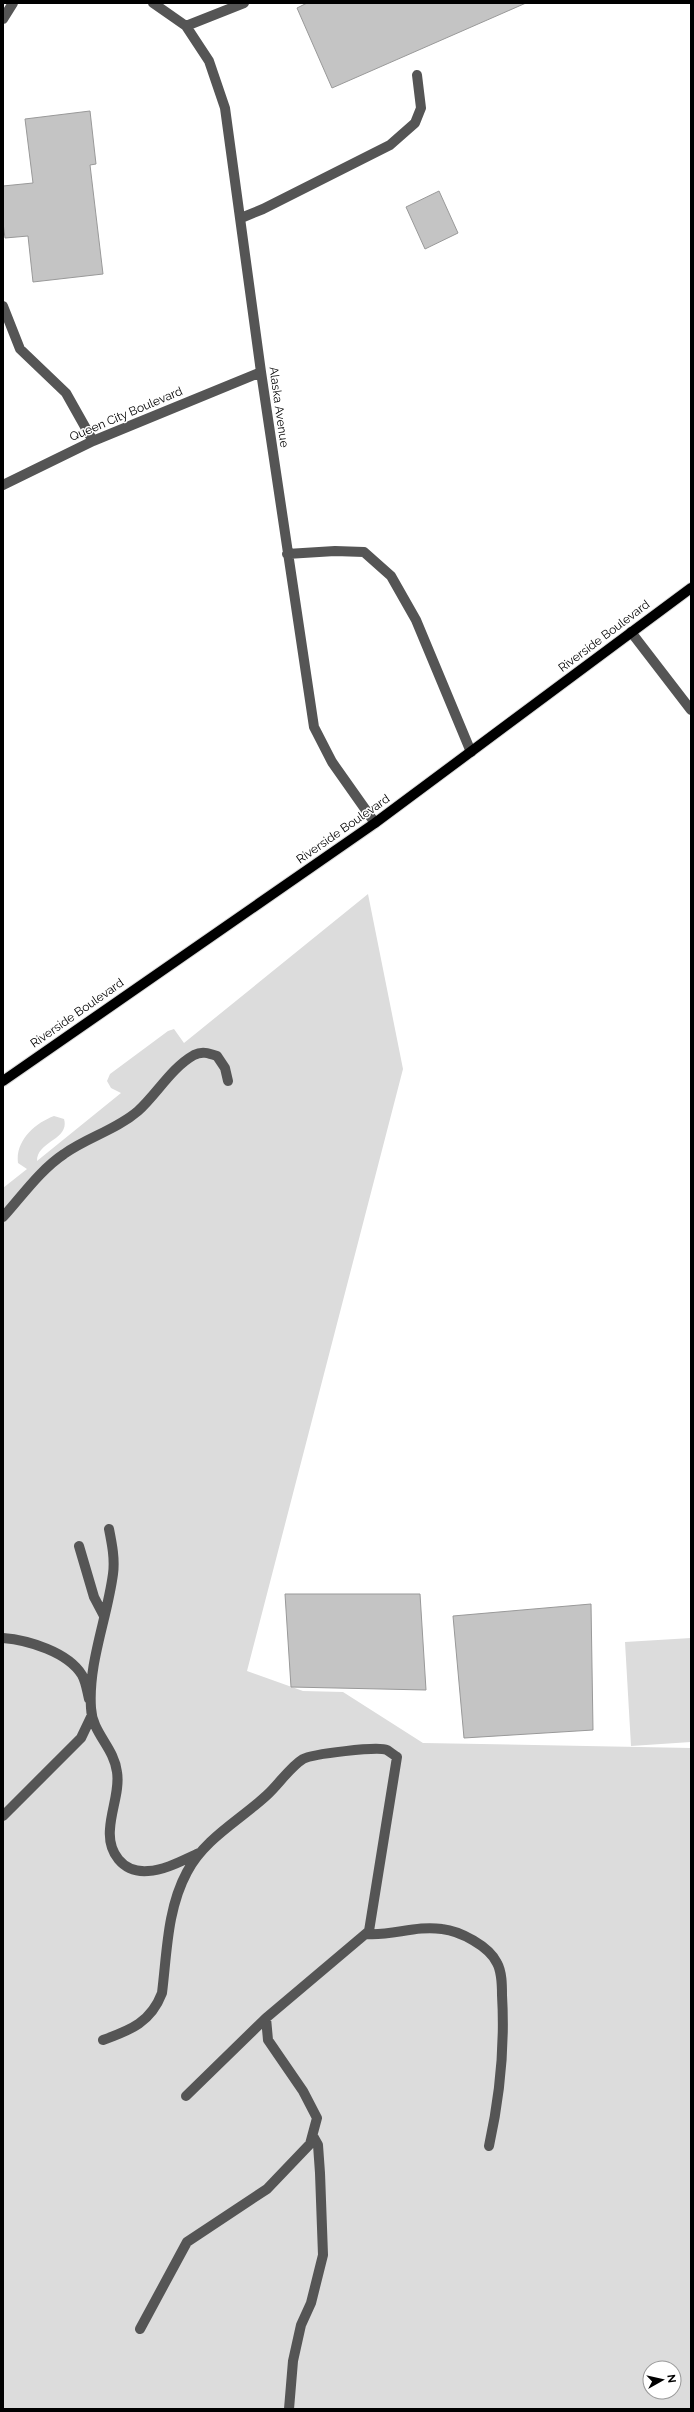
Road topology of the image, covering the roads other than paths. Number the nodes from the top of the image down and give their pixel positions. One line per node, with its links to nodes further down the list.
1 (13, 3): 4 (street)
2 (153, 3): 5 (street, Alaska Avenue)
3 (244, 3): 5 (street)
4 (3, 19)
5 (186, 26): 7 (street, Alaska Avenue)
6 (417, 75): 7 (street)
7 (241, 218): 9 (street, Alaska Avenue)
8 (3, 306): 10 (street)
9 (260, 372): 10 (street, Queen City Boulevard); 12 (street, Alaska Avenue)
10 (93, 441): 11 (street, Queen City Boulevard)
11 (3, 485)
12 (287, 554): 16 (street); 17 (street, Alaska Avenue)
13 (691, 588): 14 (main road, Riverside Boulevard)
14 (631, 632): 15 (street); 16 (main road, Riverside Boulevard)
15 (691, 710)
16 (471, 752): 17 (main road, Riverside Boulevard)
17 (375, 823): 18 (main road, Riverside Boulevard)
18 (3, 1081)
19 (228, 1081): 20 (street)
20 (3, 1217)
21 (109, 1529): 23 (street)
22 (79, 1546): 23 (street)
23 (104, 1616): 25 (street)
24 (3, 1638): 25 (street)
25 (91, 1711): 26 (street); 27 (street)
26 (3, 1816)
27 (199, 1853): 28 (street); 30 (street)
28 (367, 1934): 29 (street); 33 (street)
29 (266, 2018): 31 (street); 32 (street)
30 (103, 2040)
31 (186, 2096)
32 (313, 2136): 34 (street); 35 (street)
33 (489, 2146)
34 (140, 2329)
35 (289, 2409)

